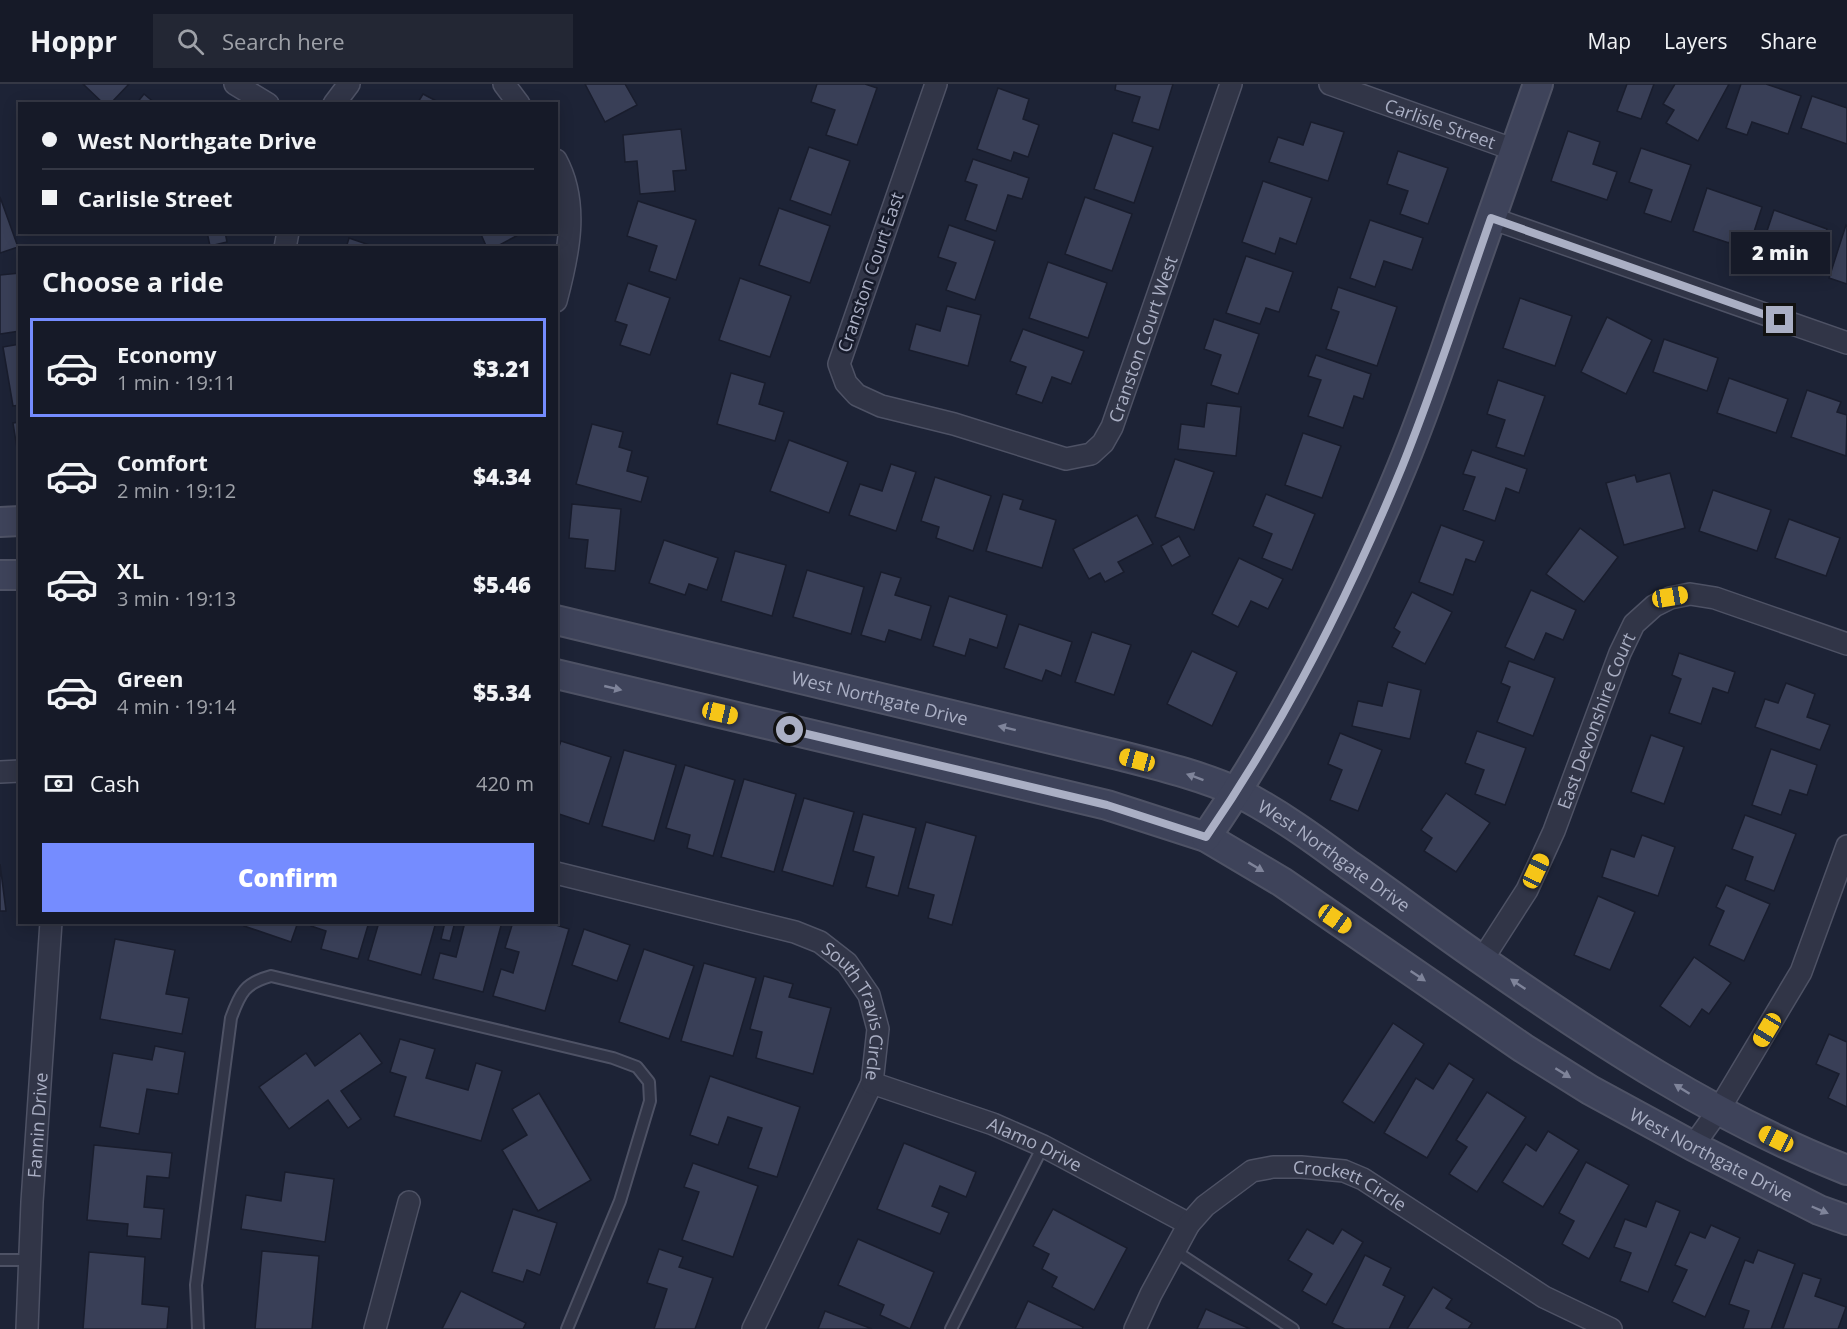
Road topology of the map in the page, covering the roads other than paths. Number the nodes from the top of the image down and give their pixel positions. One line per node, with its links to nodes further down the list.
1 (235, 84): 8 (street)
2 (349, 84): 9 (street)
3 (504, 84): 10 (street)
4 (936, 84): 16 (street, Cranston Court East)
5 (1231, 84): 16 (street, Cranston Court West)
6 (1330, 84): 11 (street, Carlisle Street)
7 (1538, 84): 11 (main road)
8 (265, 102)
9 (336, 102)
10 (518, 102)
11 (1515, 150): 13 (main road)
12 (558, 164): 14 (street)
13 (1491, 218): 15 (street); 26 (main road)
14 (558, 293)
15 (1847, 343)
16 (954, 424)
17 (18, 521): 18 (main road)
18 (0, 522)
19 (0, 575): 20 (main road)
20 (18, 575)
21 (558, 620): 26 (main road, West Northgate Drive, one-way to 21)
22 (1847, 644): 31 (street, East Devonshire Court)
23 (558, 674): 27 (main road, West Northgate Drive, one-way to 27)
24 (18, 771): 25 (street)
25 (0, 772)
26 (1237, 792): 27 (main road); 31 (main road, West Northgate Drive)
27 (1206, 837): 35 (main road, West Northgate Drive, one-way to 35)
28 (1847, 846): 33 (street)
29 (558, 873): 32 (street, South Travis Circle)
30 (51, 924): 42 (street, Fannin Drive)
31 (1482, 960): 33 (main road, West Northgate Drive, one-way to 31)
32 (872, 1083): 34 (street, Alamo Drive); 47 (street, South Travis Circle)
33 (1719, 1111): 35 (street); 36 (main road, West Northgate Drive)
34 (1043, 1146): 39 (street, Alamo Drive); 48 (lane)
35 (1693, 1146): 38 (main road, West Northgate Drive, one-way to 38)
36 (1847, 1170)
37 (409, 1202): 45 (street)
38 (1847, 1220)
39 (1189, 1224): 40 (street, Crockett Circle); 51 (street, Crockett Circle)
40 (1175, 1251): 49 (street, Crockett Circle); 50 (lane)
41 (0, 1260): 42 (lane)
42 (29, 1260): 43 (street, Fannin Drive)
43 (27, 1329)
44 (198, 1329): 46 (lane)
45 (375, 1329)
46 (567, 1329)
47 (753, 1329)
48 (951, 1329)
49 (1135, 1329)
50 (1293, 1329)
51 (1611, 1329)

